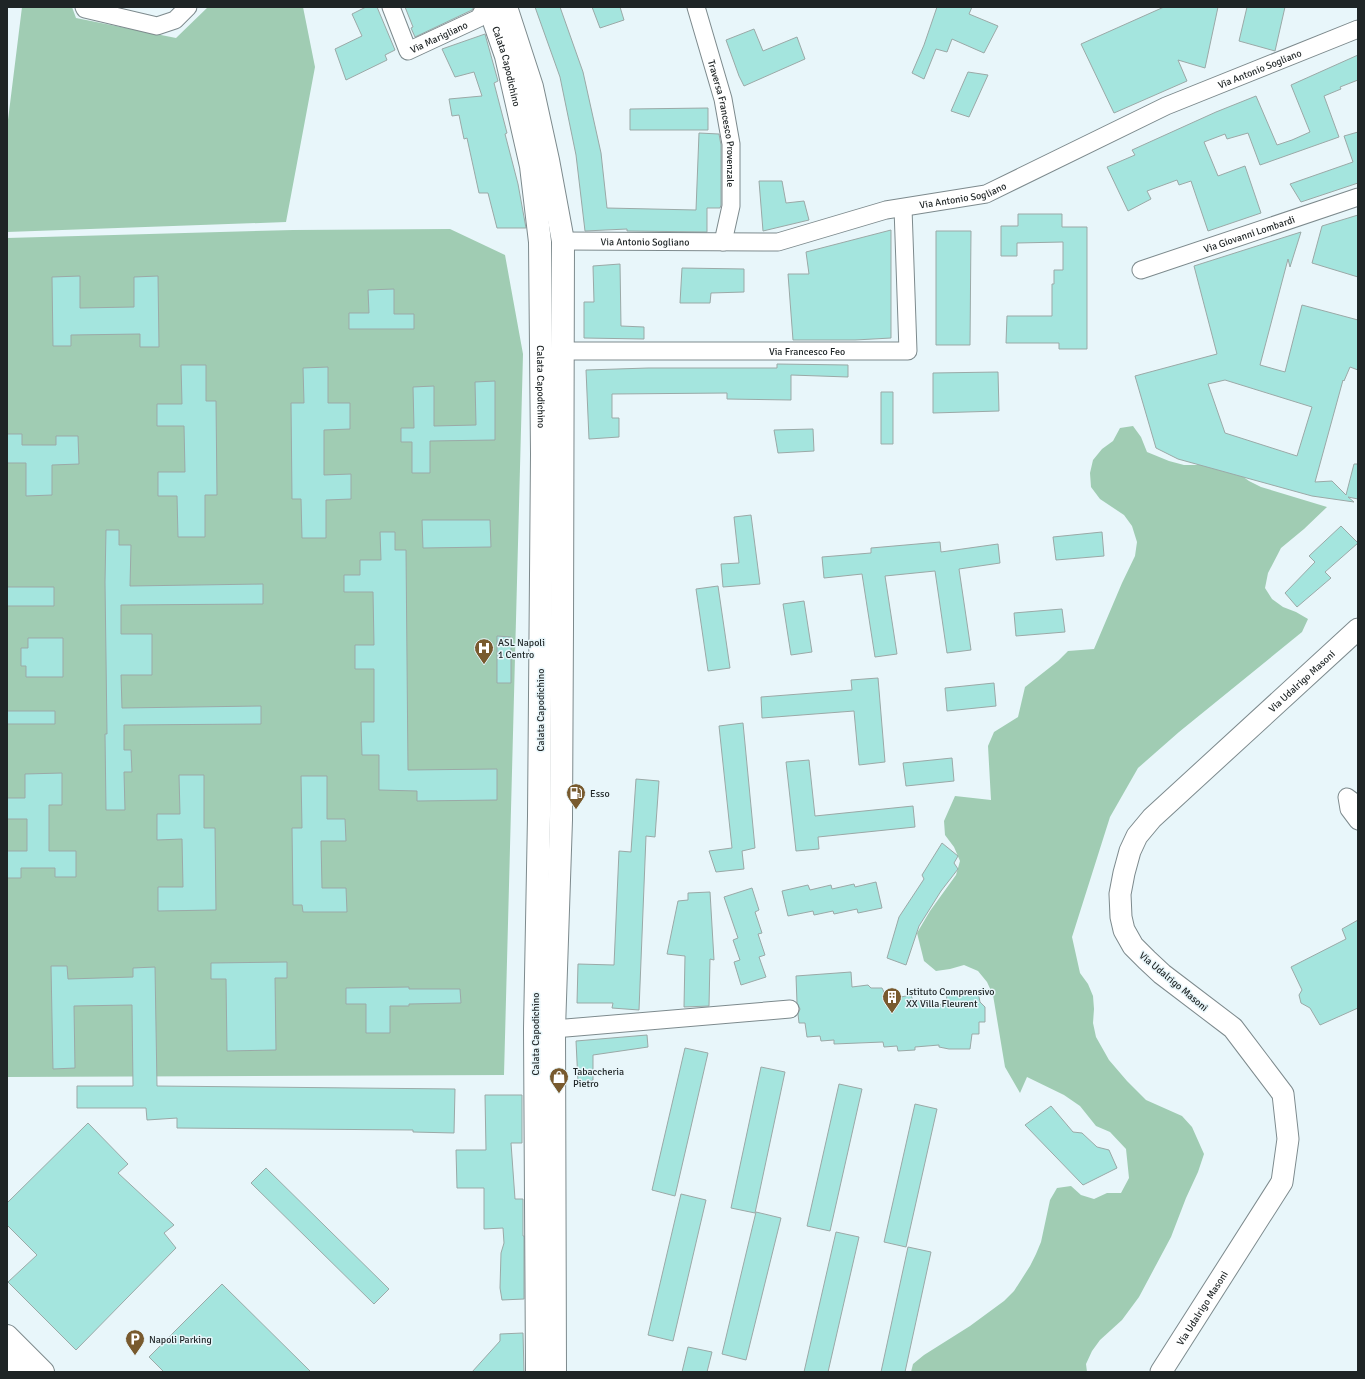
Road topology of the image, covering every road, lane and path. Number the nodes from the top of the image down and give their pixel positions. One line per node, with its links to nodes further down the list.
1 (84, 7): 2 (street)
2 (188, 7)
3 (391, 7): 4 (street, Via Marigliano)
4 (485, 7)
5 (489, 7): 12 (main road, Calata Capodichino)
6 (506, 7): 11 (main road, Calata Capodichino)
7 (696, 7): 13 (street, Traversa Francesco Provenzale)
8 (1358, 29): 10 (street, Via Antonio Sogliano)
9 (1358, 197): 14 (street, Via Giovanni Lombardi)
10 (903, 208): 13 (street, Via Antonio Sogliano); 15 (street, Via Francesco Feo)
11 (563, 241): 12 (main road, Via Antonio Sogliano); 13 (street, Via Antonio Sogliano); 15 (main road, Calata Capodichino)
12 (540, 242): 20 (main road, Calata Capodichino)
13 (723, 242)
14 (1141, 270)
15 (562, 351): 20 (main road, Calata Capodichino)
16 (1358, 630): 27 (street, Via Udalrigo Masoni)
17 (1358, 805): 18 (street)
18 (1358, 821)
19 (790, 1009): 20 (street, Calata Capodichino)
20 (544, 1029): 25 (main road, Calata Capodichino); 26 (main road, Calata Capodichino)
21 (7, 1336): 24 (main road)
22 (7, 1361): 23 (main road)
23 (18, 1372)
24 (43, 1372)
25 (537, 1372)
26 (555, 1372)
27 (1161, 1372)

